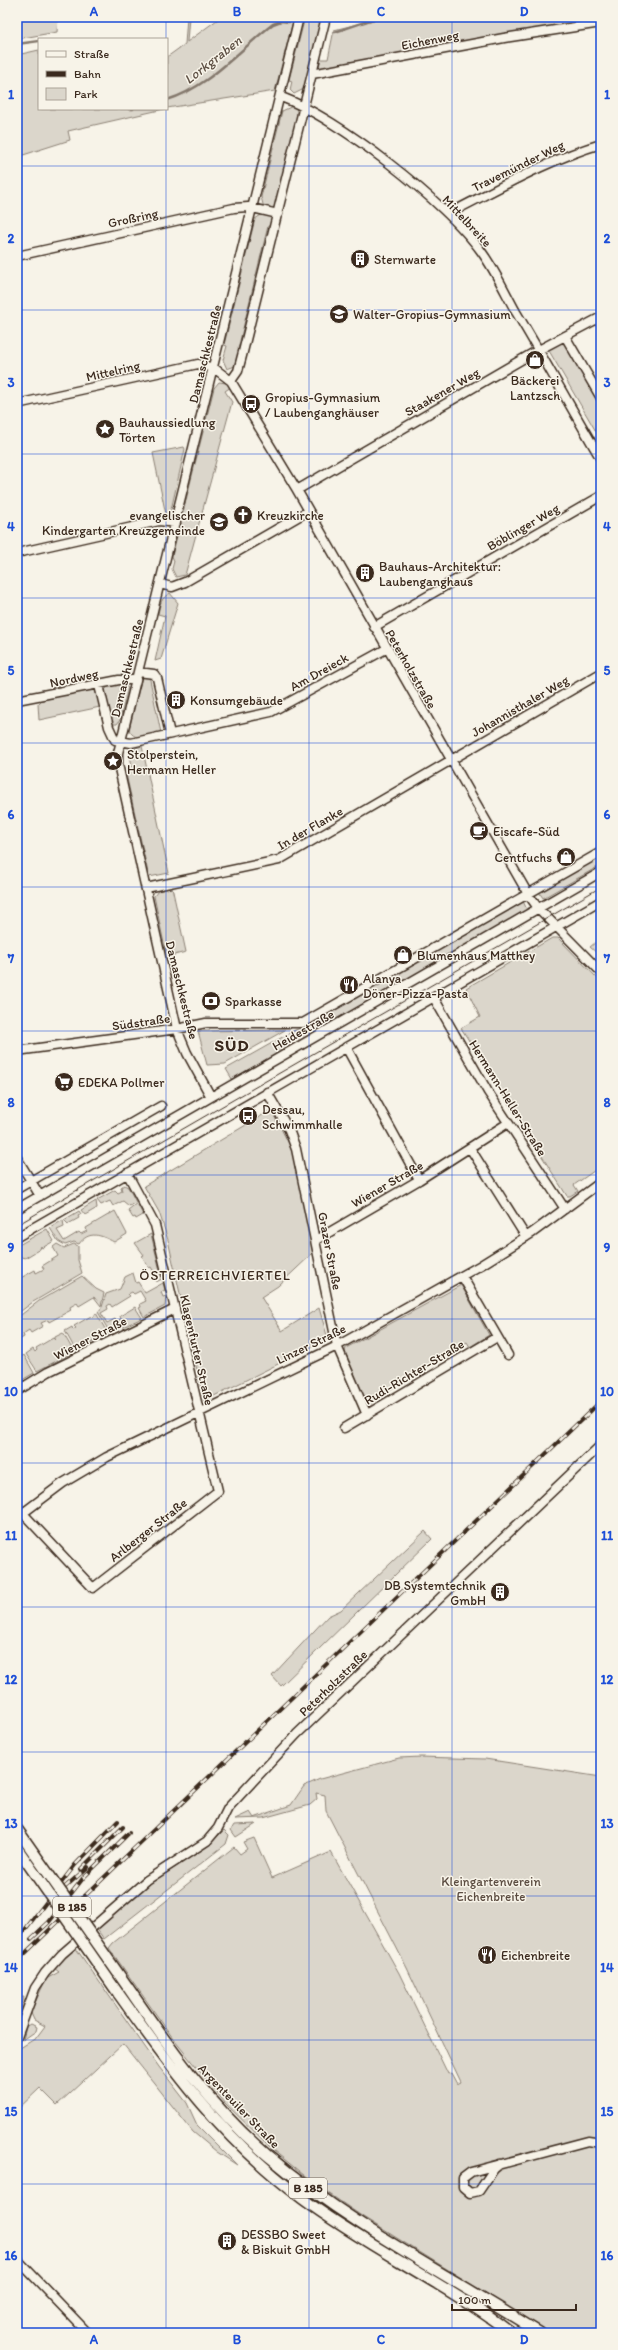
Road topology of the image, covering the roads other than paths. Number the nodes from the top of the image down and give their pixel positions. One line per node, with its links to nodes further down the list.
1 (299, 17): 5 (street, Damaschkestraße)
2 (326, 17): 4 (street)
3 (601, 23): 4 (street, Eichenweg)
4 (312, 74): 6 (street)
5 (281, 97): 6 (street, Mittelbreite); 8 (street, Damaschkestraße)
6 (303, 106): 9 (street); 10 (street, Mittelbreite)
7 (601, 144): 10 (street, Travemünder Weg)
8 (253, 209): 9 (street, Großring); 11 (street, Großring); 15 (street, Damaschkestraße)
9 (278, 214): 16 (street)
10 (448, 214): 14 (street, Mittelbreite)
11 (17, 256)
12 (601, 317): 13 (street, Staakener Weg)
13 (565, 336): 14 (street, Staakener Weg); 17 (street)
14 (539, 350): 19 (street, Mittelbreite); 21 (street, Staakener Weg)
15 (214, 368): 16 (street, Peterholzstraße); 18 (street, Mittelring); 24 (street, Damaschkestraße)
16 (231, 381): 21 (street, Peterholzstraße)
17 (601, 398)
18 (17, 404)
19 (599, 450): 20 (street, Mittelbreite)
20 (601, 459)
21 (297, 490): 23 (street, Peterholzstraße)
22 (601, 496): 27 (street, Böblinger Weg)
23 (308, 511): 26 (street); 27 (street, Peterholzstraße)
24 (176, 523): 25 (street); 26 (street, Damaschkestraße)
25 (17, 553)
26 (160, 584): 29 (street, Damaschkestraße)
27 (374, 627): 28 (street, Peterholzstraße)
28 (386, 649): 34 (street, Am Dreieck); 36 (street, Peterholzstraße)
29 (138, 672): 31 (street, Damaschkestraße); 34 (street)
30 (601, 673): 36 (street, Johannisthaler Weg)
31 (136, 680): 32 (street, Nordweg); 35 (street, Damaschkestraße)
32 (99, 685): 33 (street, Nordweg); 35 (street, Damaschkestraße)
33 (17, 700)
34 (170, 734): 35 (street, Am Dreieck)
35 (121, 742): 39 (street, Damaschkestraße)
36 (450, 760): 39 (street, In der Flanke); 40 (street, Peterholzstraße)
37 (601, 852): 40 (street, Heidestraße)
38 (601, 872): 42 (street, Heidestraße)
39 (146, 888): 47 (street, Damaschkestraße)
40 (528, 894): 42 (street, Peterholzstraße); 46 (street, Heidestraße)
41 (601, 901): 43 (street)
42 (538, 908): 43 (street, Peterholzstraße); 51 (street, Heidestraße)
43 (557, 926): 44 (street, Peterholzstraße); 45 (street)
44 (601, 972)
45 (434, 998): 48 (street); 53 (street, Hermann-Heller-Straße)
46 (292, 1024): 47 (street, Südstraße)
47 (177, 1029): 49 (street, Südstraße); 51 (street, Damaschkestraße)
48 (346, 1047): 50 (street); 57 (street)
49 (17, 1051)
50 (267, 1092): 56 (street); 66 (street, Grazer Straße)
51 (211, 1097): 61 (street, Heidestraße)
52 (161, 1106): 58 (street)
53 (508, 1123): 54 (street, Wiener Straße); 63 (street, Hermann-Heller-Straße)
54 (470, 1148): 57 (street, Wiener Straße); 65 (street)
55 (17, 1158): 58 (street)
56 (127, 1173): 64 (street); 68 (street, Klagenfurter Straße)
57 (419, 1180): 66 (street, Wiener Straße)
58 (31, 1181): 60 (street); 61 (street)
59 (601, 1182): 63 (street, Linzer Straße)
60 (17, 1189)
61 (40, 1196): 62 (street, Heidestraße)
62 (17, 1209)
63 (565, 1209): 65 (street, Linzer Straße)
64 (17, 1237)
65 (526, 1237): 67 (street, Linzer Straße)
66 (316, 1240): 70 (street, Grazer Straße)
67 (462, 1276): 69 (street); 70 (street, Linzer Straße)
68 (175, 1309): 72 (street, Wiener Straße); 73 (street, Klagenfurter Straße)
69 (497, 1337): 71 (street); 74 (street, Rudi-Richter-Straße)
70 (337, 1346): 73 (street, Linzer Straße); 74 (street, Grazer Straße)
71 (508, 1355)
72 (17, 1391)
73 (199, 1412): 77 (street, Klagenfurter Straße); 78 (street, Linzer Straße)
74 (367, 1415): 75 (street, Rudi-Richter-Straße)
75 (344, 1428)
76 (601, 1445): 81 (street, Peterholzstraße)
77 (218, 1491): 78 (street, Arlberger Straße)
78 (20, 1510)
79 (17, 1829): 87 (main road, Argenteuiler Straße / B 185, bridge)
80 (17, 1848): 86 (main road, Argenteuiler Straße / B 185, bridge)
81 (17, 2037)
82 (601, 2143): 83 (street)
83 (500, 2164): 83 (street)
84 (17, 2259): 85 (street)
85 (88, 2333)
86 (511, 2333)
87 (540, 2333)

